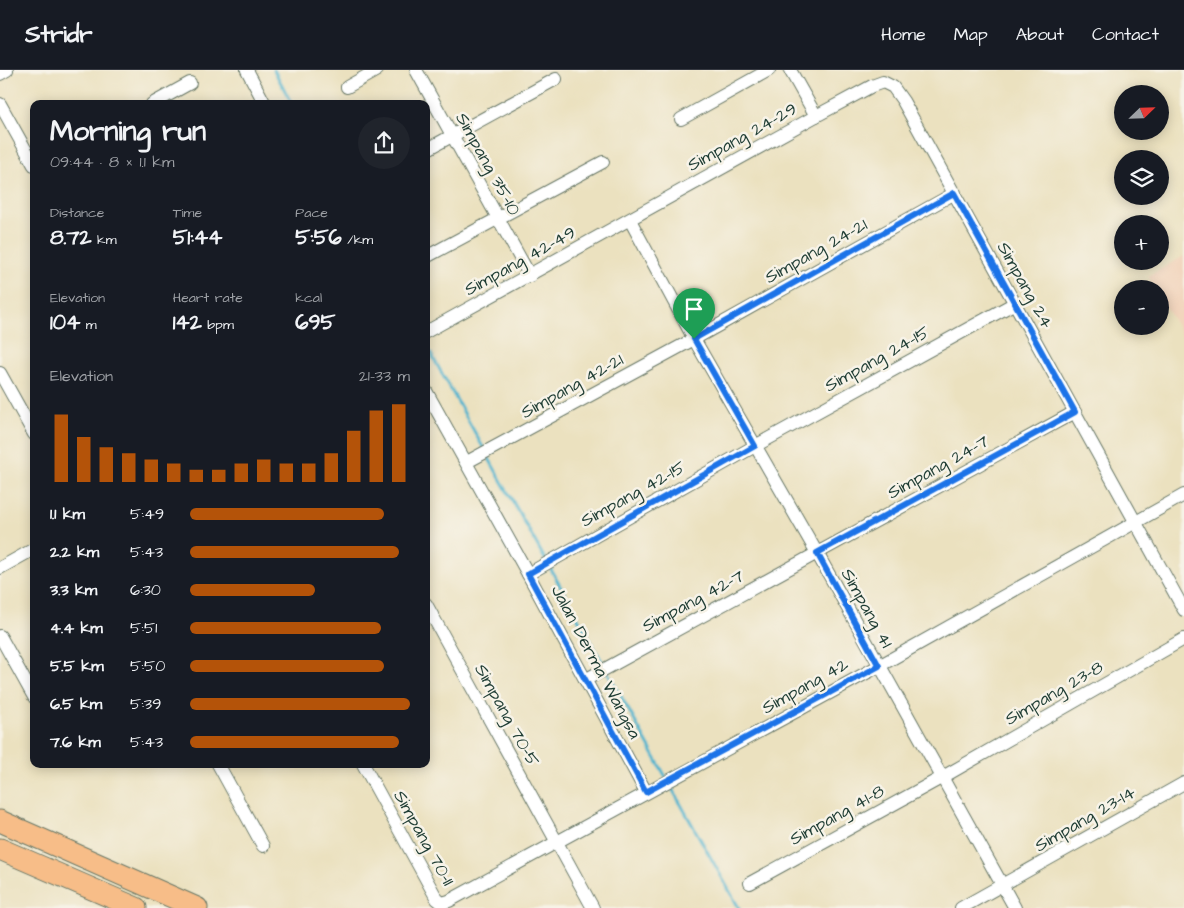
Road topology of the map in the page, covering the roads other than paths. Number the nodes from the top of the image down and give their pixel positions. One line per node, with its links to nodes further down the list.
1 (7, 70): 7 (street)
2 (247, 70): 13 (street)
3 (377, 70): 11 (street)
4 (416, 70): 17 (street, Simpang 35-10)
5 (769, 70): 16 (street)
6 (790, 70): 15 (street)
7 (0, 74)
8 (556, 79): 17 (street)
9 (190, 83): 12 (street)
10 (872, 86): 15 (street, Simpang 24-29); 21 (street, Simpang 24)
11 (347, 87)
12 (159, 100)
13 (263, 100)
14 (0, 104): 19 (street)
15 (816, 116): 23 (street, Simpang 24-29)
16 (681, 119)
17 (452, 135): 18 (street); 22 (street, Simpang 35-10)
18 (430, 148)
19 (30, 158)
20 (602, 162): 22 (street)
21 (954, 193): 26 (street, Simpang 24); 28 (street, Simpang 24-21)
22 (498, 218): 24 (street); 25 (street, Simpang 35-10)
23 (630, 220): 25 (street, Simpang 42-49); 28 (street, Simpang 41)
24 (430, 255)
25 (530, 276): 27 (street, Simpang 42-49)
26 (1015, 302): 31 (street, Simpang 24); 33 (street, Simpang 24-15)
27 (430, 330)
28 (694, 339): 33 (street, Simpang 41); 34 (street, Simpang 42-21)
29 (0, 373): 32 (street)
30 (430, 397): 34 (street, Jalan Derma Wangsa)
31 (1075, 412): 36 (street, Simpang 24); 38 (street, Simpang 24-7)
32 (30, 427)
33 (755, 446): 38 (street, Simpang 41); 40 (street, Simpang 42-15)
34 (472, 460): 40 (street, Jalan Derma Wangsa)
35 (1184, 495): 36 (street, Simpang 42)
36 (1136, 522): 41 (street, Simpang 24); 45 (street, Simpang 42)
37 (30, 551): 39 (street)
38 (817, 553): 45 (street, Simpang 41); 46 (street, Simpang 42-7)
39 (0, 568)
40 (528, 574): 46 (street, Jalan Derma Wangsa)
41 (1184, 610)
42 (430, 611): 54 (street, Simpang 70-5)
43 (0, 636): 47 (street)
44 (1184, 639): 50 (street, Simpang 23-8)
45 (879, 666): 50 (street, Simpang 41); 52 (street, Simpang 42)
46 (584, 680): 52 (street, Jalan Derma Wangsa)
47 (30, 690)
48 (220, 768): 55 (street)
49 (365, 768): 59 (street, Simpang 70-11)
50 (941, 778): 57 (street, Simpang 41-8); 58 (street, Simpang 41)
51 (1184, 783): 58 (street, Simpang 23-14)
52 (646, 792): 54 (street, Simpang 42)
53 (0, 821): 61 (highway)
54 (557, 842): 59 (street, Simpang 42); 62 (street, Simpang 70-5)
55 (263, 846)
56 (0, 849): 60 (highway)
57 (750, 883)
58 (1002, 886): 63 (street, Simpang 23-14); 64 (street, Simpang 41)
59 (442, 902)
60 (136, 908)
61 (196, 908)
62 (593, 908)
63 (961, 908)
64 (1015, 908)

